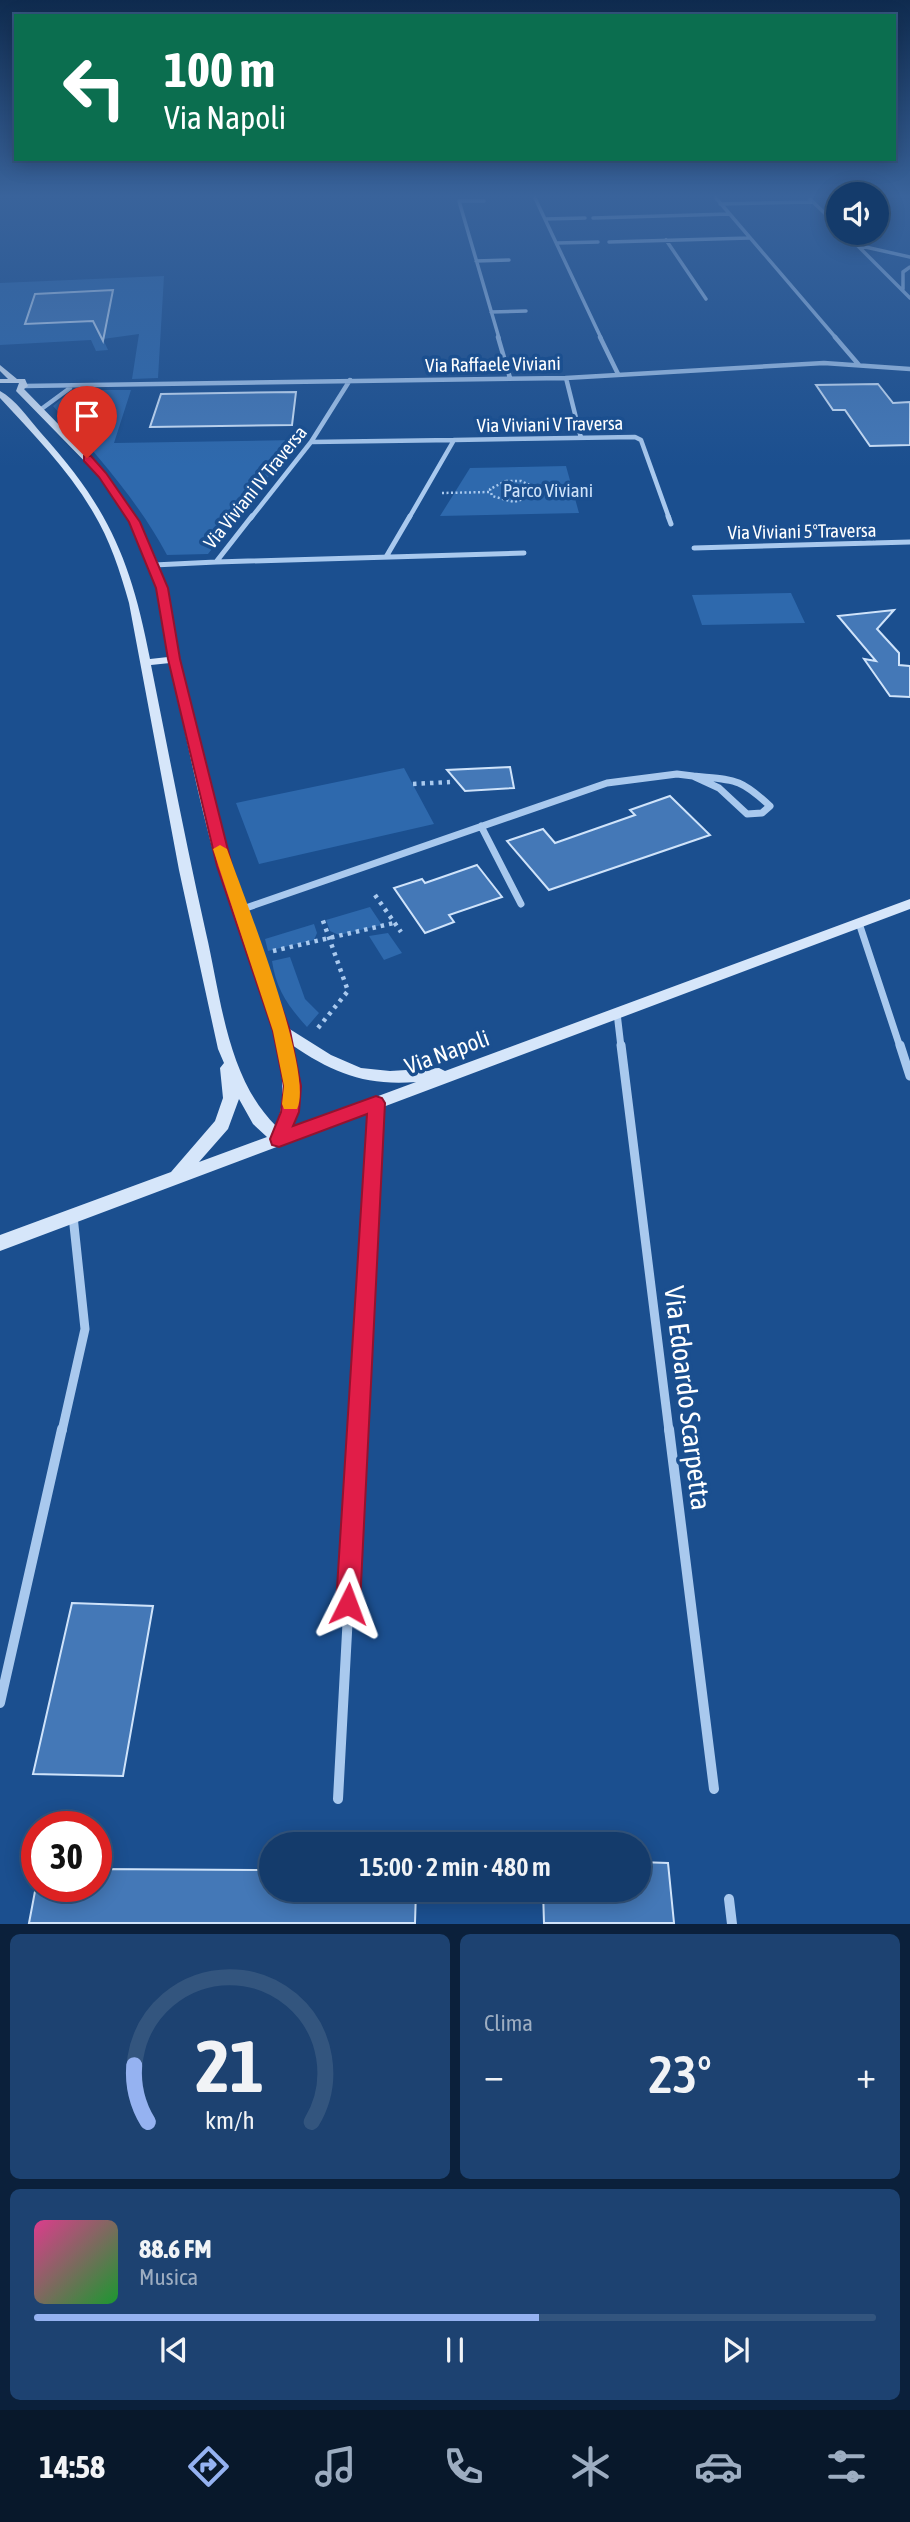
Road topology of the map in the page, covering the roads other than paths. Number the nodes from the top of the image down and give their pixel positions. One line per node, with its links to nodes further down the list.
1 (484, 288): 10 (street)
2 (578, 288): 14 (street)
3 (698, 288): 8 (street)
4 (792, 288): 11 (street)
5 (901, 288): 6 (street)
6 (903, 290): 7 (street)
7 (910, 298)
8 (706, 299)
9 (526, 311): 10 (street)
10 (491, 312): 15 (street)
11 (859, 365): 13 (street, Via Raffaele Viviani); 14 (street, Via Raffaele Viviani)
12 (0, 367): 19 (street)
13 (910, 369)
14 (618, 374): 16 (street, Via Raffaele Viviani)
15 (510, 378): 16 (street, Via Raffaele Viviani); 17 (street, Via Raffaele Viviani)
16 (566, 378): 23 (street)
17 (350, 380): 20 (street, Via Raffaele Viviani); 25 (street, Via Viviani IV Traversa)
18 (0, 381): 19 (street)
19 (19, 385): 20 (street, Via Raffaele Viviani); 21 (street); 22 (street)
20 (76, 385): 22 (street)
21 (0, 393): 34 (street)
22 (40, 410): 32 (street)
23 (581, 438): 24 (street, Via Viviani V Traversa); 26 (street, Via Viviani V Traversa)
24 (454, 440): 25 (street, Via Viviani V Traversa); 30 (street, Via Viviani V Traversa)
25 (311, 442): 31 (street, Via Viviani IV Traversa)
26 (671, 524)
27 (910, 542): 28 (street, Via Viviani 5°Traversa)
28 (694, 548)
29 (524, 553): 30 (street)
30 (386, 557): 31 (street)
31 (216, 562): 32 (street, Via Viviani IV Traversa)
32 (154, 565): 33 (street)
33 (174, 659): 34 (street); 39 (street)
34 (146, 663): 43 (street)
35 (692, 775): 35 (street); 36 (street)
36 (481, 826): 37 (street); 39 (street)
37 (520, 904)
38 (910, 904): 40 (street, Via Napoli)
39 (240, 910): 42 (street)
40 (859, 923): 41 (street, Via Napoli); 45 (street)
41 (617, 1013): 44 (street, Via Napoli); 52 (street, Via Edoardo Scarpetta)
42 (282, 1031): 44 (street); 47 (street)
43 (225, 1049): 47 (street); 48 (street)
44 (454, 1074): 46 (street, Via Napoli)
45 (910, 1076)
46 (376, 1103): 47 (street, Via Napoli); 53 (street)
47 (279, 1139): 48 (street, Via Napoli)
48 (174, 1178): 49 (street, Via Napoli)
49 (73, 1216): 50 (street, Via Napoli); 51 (street)
50 (0, 1243)
51 (0, 1703)
52 (714, 1789)
53 (338, 1799)
54 (729, 1899): 55 (street)
55 (732, 1923)

